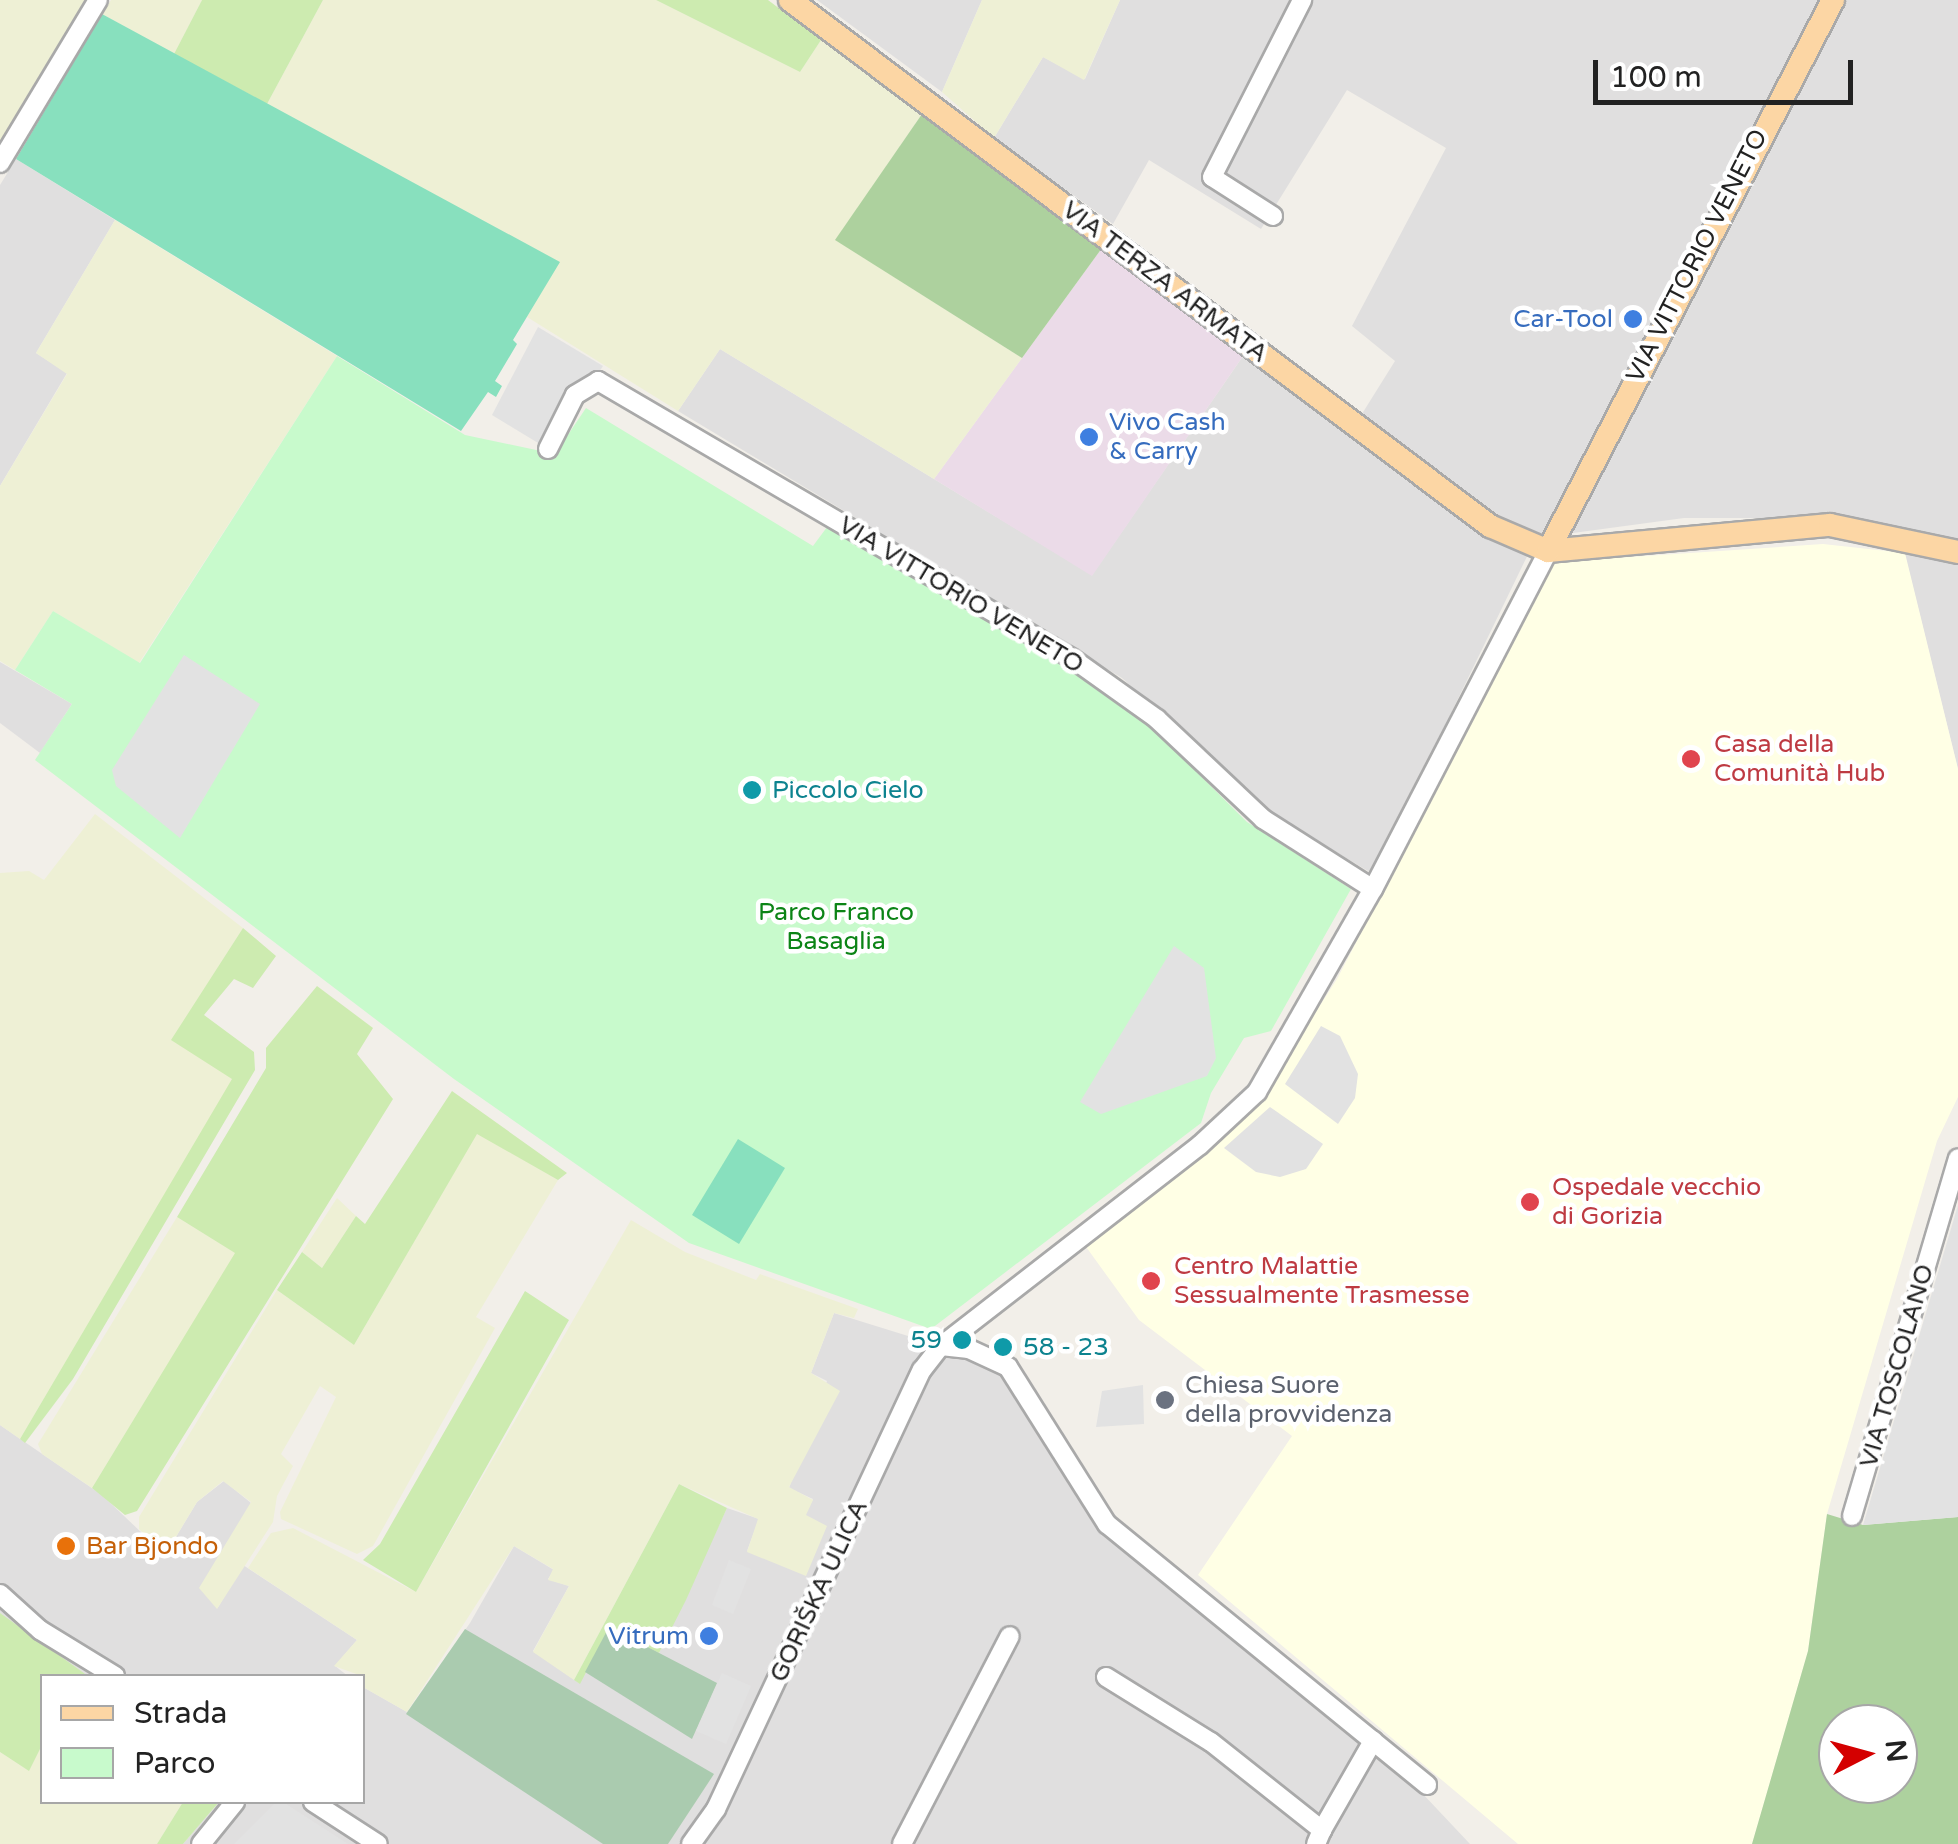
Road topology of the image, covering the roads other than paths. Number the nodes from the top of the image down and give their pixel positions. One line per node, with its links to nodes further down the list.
1 (98, 0): 5 (street)
2 (790, 0): 8 (main road, VIA TERZA ARMATA)
3 (1302, 0): 6 (street)
4 (1833, 0): 8 (main road, VIA VITTORIO VENETO)
5 (0, 162)
6 (1273, 216)
7 (548, 448): 10 (street, VIA VITTORIO VENETO)
8 (1548, 551): 9 (main road); 10 (street, VIA VITTORIO VENETO)
9 (1958, 552)
10 (1373, 888): 12 (street, VIA VITTORIO VENETO)
11 (1958, 1158): 13 (street, VIA TOSCOLANO)
12 (945, 1343): 18 (street); 25 (street, GORIŠKA ULICA)
13 (1852, 1516)
14 (0, 1594): 16 (street)
15 (1010, 1636): 26 (street)
16 (112, 1674)
17 (1106, 1677): 22 (street)
18 (1373, 1741): 19 (street); 22 (street)
19 (1427, 1785)
20 (233, 1804): 23 (street)
21 (316, 1804): 24 (street)
22 (1319, 1837)
23 (202, 1844)
24 (378, 1844)
25 (692, 1844)
26 (902, 1844)

